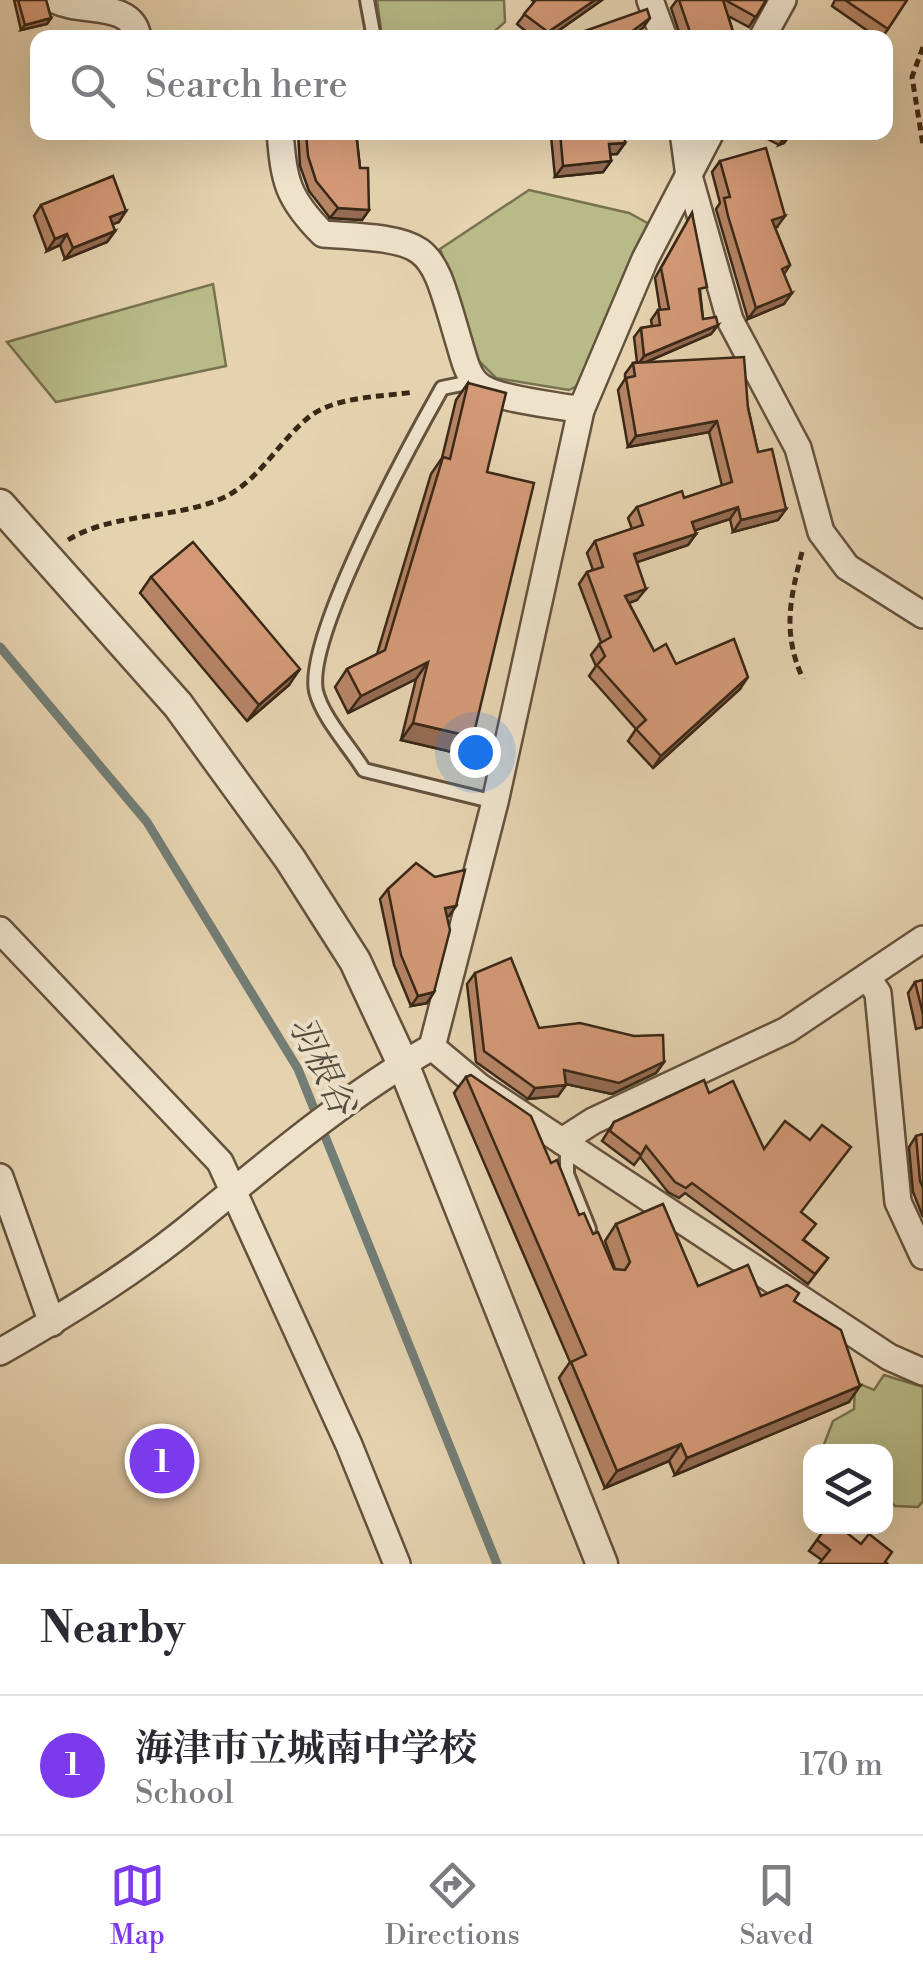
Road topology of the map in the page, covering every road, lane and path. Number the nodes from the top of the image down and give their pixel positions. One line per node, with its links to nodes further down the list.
1 (55, 0): 5 (street)
2 (367, 0): 6 (lane)
3 (650, 0): 7 (street)
4 (783, 0): 8 (street)
5 (137, 30)
6 (373, 30)
7 (661, 30)
8 (766, 30)
9 (923, 47): 13 (path)
10 (281, 140): 15 (street)
11 (684, 140): 14 (street)
12 (708, 140): 14 (street)
13 (923, 145)
14 (689, 176): 17 (street); 19 (street)
15 (476, 381): 16 (lane); 17 (street)
16 (442, 388): 20 (path); 23 (lane)
17 (581, 410): 23 (street)
18 (0, 505): 20 (street)
19 (821, 532): 21 (street); 22 (path)
20 (45, 554): 28 (street)
21 (923, 616)
22 (803, 679)
23 (495, 802): 27 (street)
24 (0, 930): 31 (street)
25 (923, 939): 26 (street)
26 (867, 977): 29 (street); 32 (street)
27 (432, 1047): 28 (street); 29 (street)
28 (393, 1071): 31 (street); 39 (street)
29 (565, 1143): 33 (lane); 37 (street)
30 (0, 1177): 35 (street)
31 (235, 1188): 35 (street); 38 (street)
32 (913, 1215): 34 (street)
33 (595, 1243)
34 (923, 1256)
35 (52, 1322): 36 (street)
36 (0, 1352)
37 (923, 1372)
38 (397, 1564)
39 (602, 1564)

